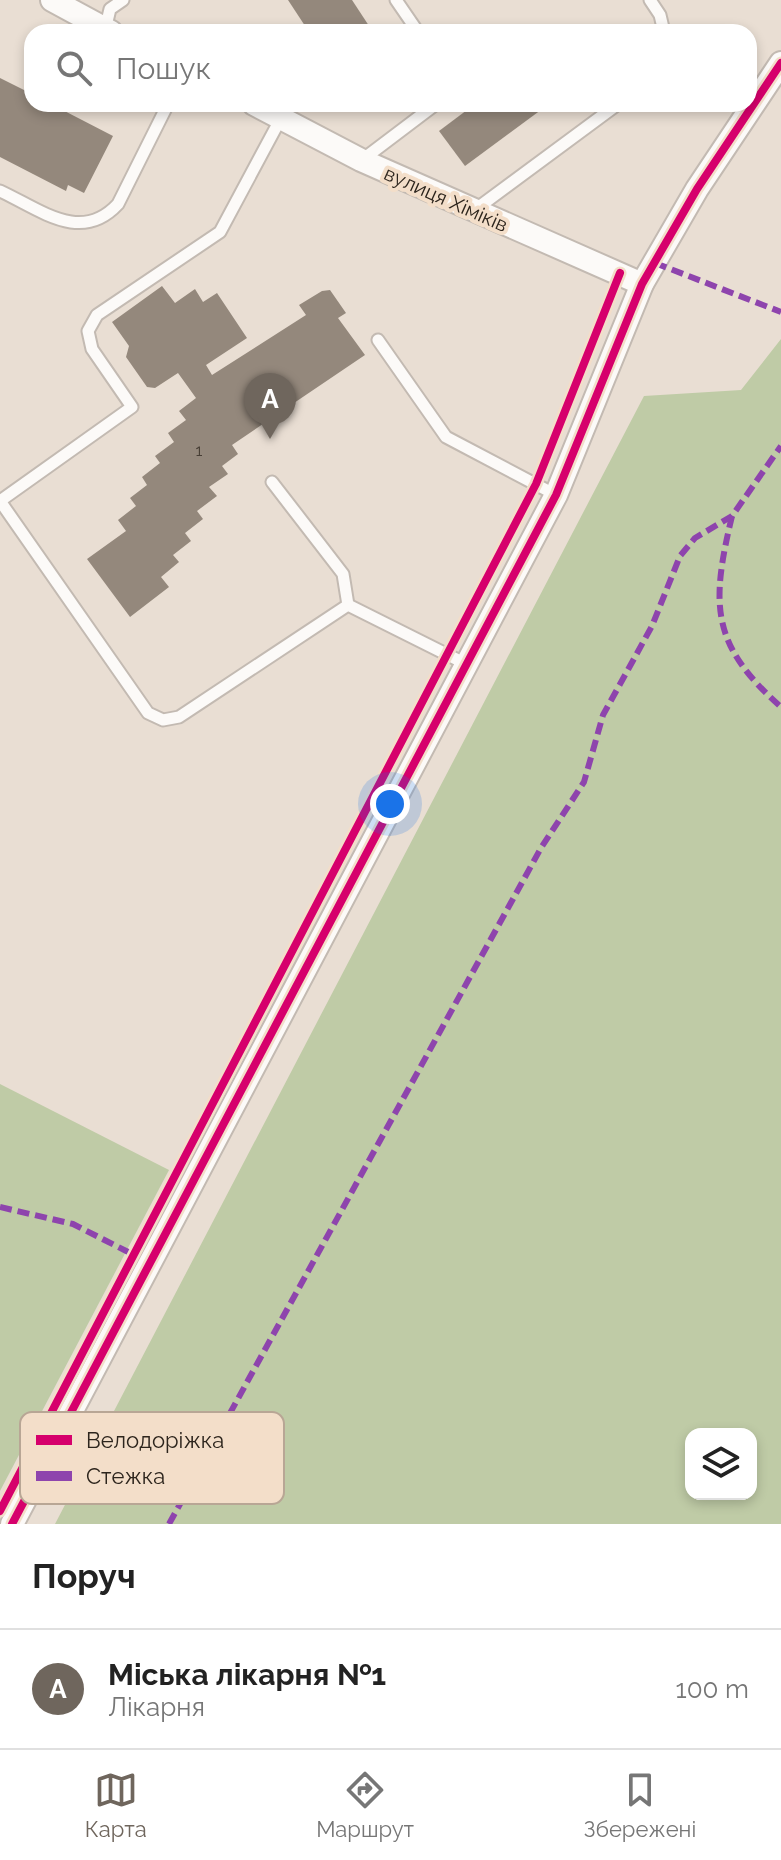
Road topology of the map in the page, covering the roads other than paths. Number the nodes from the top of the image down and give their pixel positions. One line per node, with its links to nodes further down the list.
1 (52, 0): 5 (street)
2 (123, 0): 5 (lane)
3 (396, 0): 6 (lane)
4 (650, 0): 7 (lane)
5 (108, 18)
6 (412, 24)
7 (662, 24)
8 (781, 63): 9 (street)
9 (757, 93)
10 (164, 112): 17 (lane)
11 (269, 112): 15 (street, вулиця Хіміків)
12 (425, 112): 16 (lane)
13 (607, 112): 18 (lane)
14 (744, 112): 19 (street)
15 (281, 118): 16 (street, вулиця Хіміків); 23 (lane)
16 (361, 160): 18 (street, вулиця Хіміків)
17 (0, 191)
18 (472, 212): 19 (street, вулиця Хіміків)
19 (642, 284): 22 (street)
20 (378, 340): 22 (lane)
21 (272, 482): 24 (lane)
22 (556, 495): 25 (street)
23 (0, 501): 24 (lane)
24 (348, 605): 25 (lane)
25 (466, 664): 26 (street)
26 (71, 1412)
27 (23, 1504): 28 (street)
28 (12, 1524)

